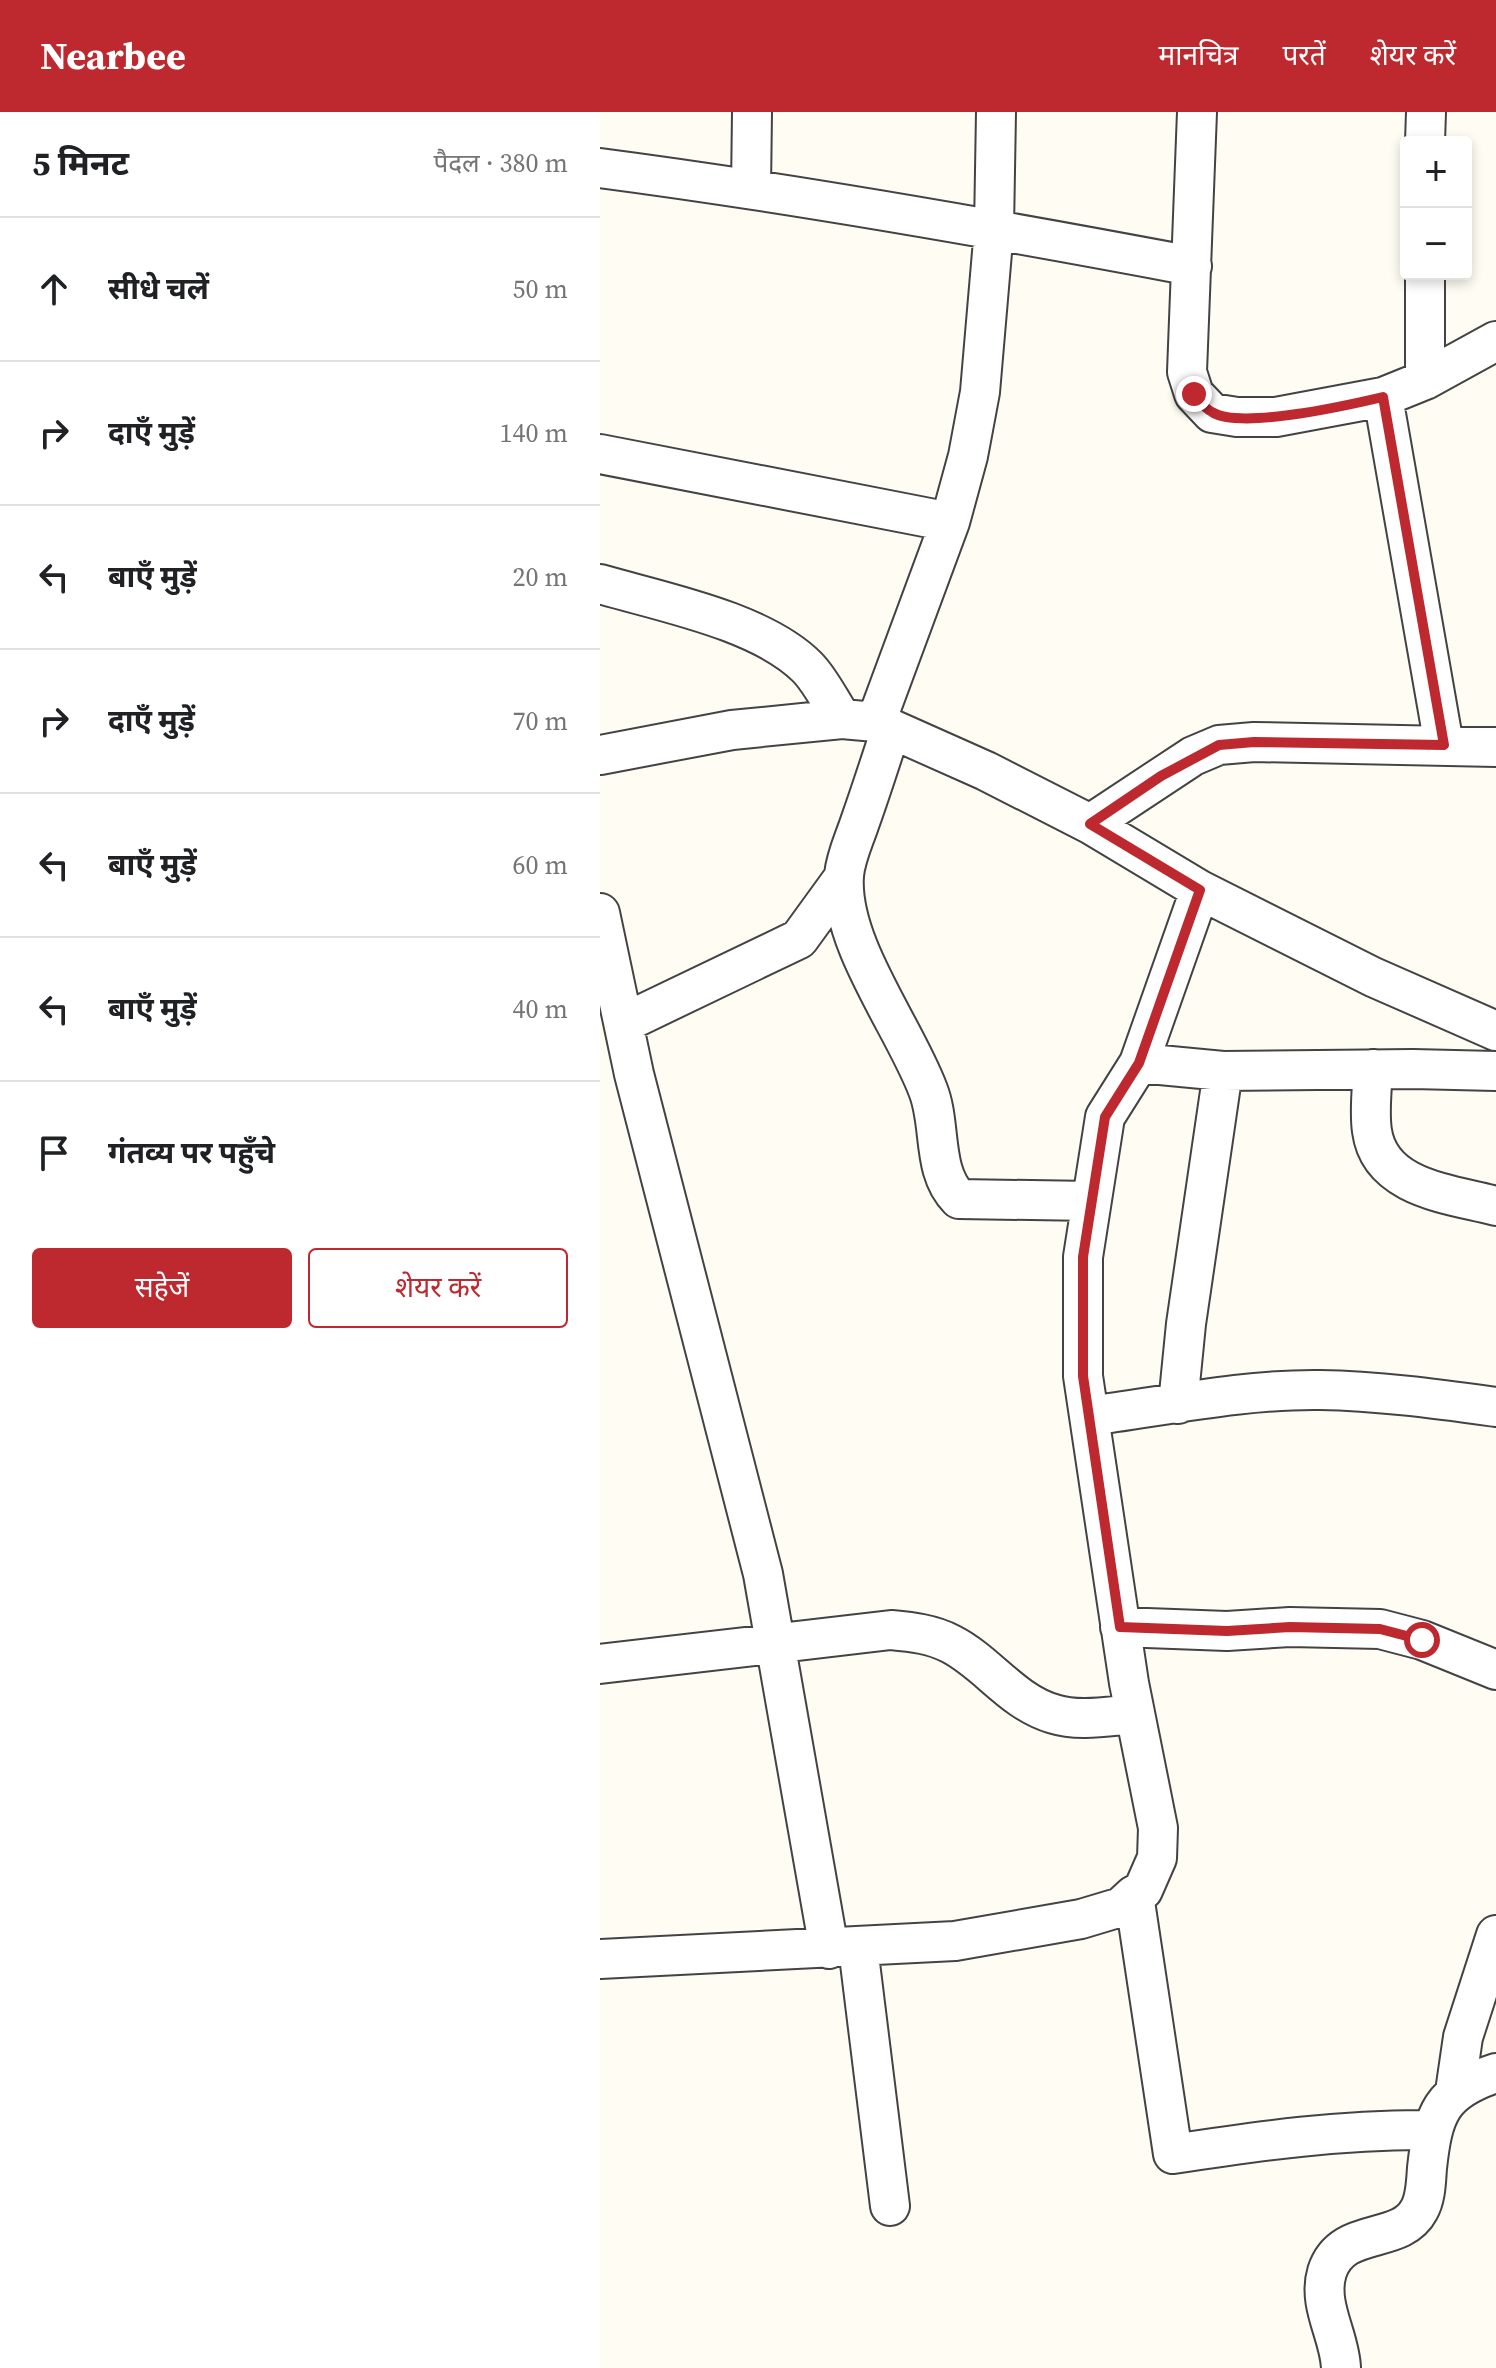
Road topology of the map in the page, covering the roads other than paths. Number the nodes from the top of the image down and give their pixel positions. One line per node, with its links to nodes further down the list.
1 (752, 112): 7 (street)
2 (996, 112): 8 (street)
3 (1197, 112): 9 (street)
4 (1426, 112): 5 (street)
5 (1425, 136)
6 (600, 168): 7 (street)
7 (751, 189): 8 (street)
8 (994, 229): 9 (street); 15 (street)
9 (1192, 266): 13 (street)
10 (1425, 280): 12 (street)
11 (1496, 341): 12 (street)
12 (1425, 380): 13 (street)
13 (1383, 397): 18 (street)
14 (600, 454): 15 (street)
15 (950, 522): 17 (street)
16 (600, 584): 17 (street)
17 (870, 724): 20 (street); 21 (street); 22 (street)
18 (1444, 745): 19 (street); 21 (street)
19 (1496, 747)
20 (600, 755)
21 (1090, 824): 23 (street)
22 (844, 877): 26 (street); 32 (street)
23 (1200, 890): 27 (street); 28 (street)
24 (600, 913): 25 (street)
25 (606, 968): 26 (street)
26 (624, 1023): 38 (street)
27 (1496, 1031)
28 (1139, 1063): 30 (street); 32 (street)
29 (1373, 1069): 30 (street); 31 (street); 33 (street)
30 (1223, 1071): 34 (street)
31 (1496, 1071)
32 (1091, 1201): 36 (street)
33 (1496, 1206)
34 (1178, 1404): 35 (street); 36 (street)
35 (1496, 1407)
36 (1089, 1416): 37 (street)
37 (1120, 1627): 40 (street); 41 (street)
38 (777, 1645): 39 (street); 41 (street); 44 (street)
39 (600, 1664)
40 (1496, 1670)
41 (1135, 1714): 42 (street)
42 (1134, 1895): 44 (street); 48 (street)
43 (1496, 1935): 47 (street)
44 (844, 1948): 45 (street); 49 (street)
45 (600, 1959)
46 (1496, 2073): 47 (street)
47 (1455, 2092): 48 (street)
48 (1431, 2130): 50 (street)
49 (890, 2206)
50 (1341, 2368)

